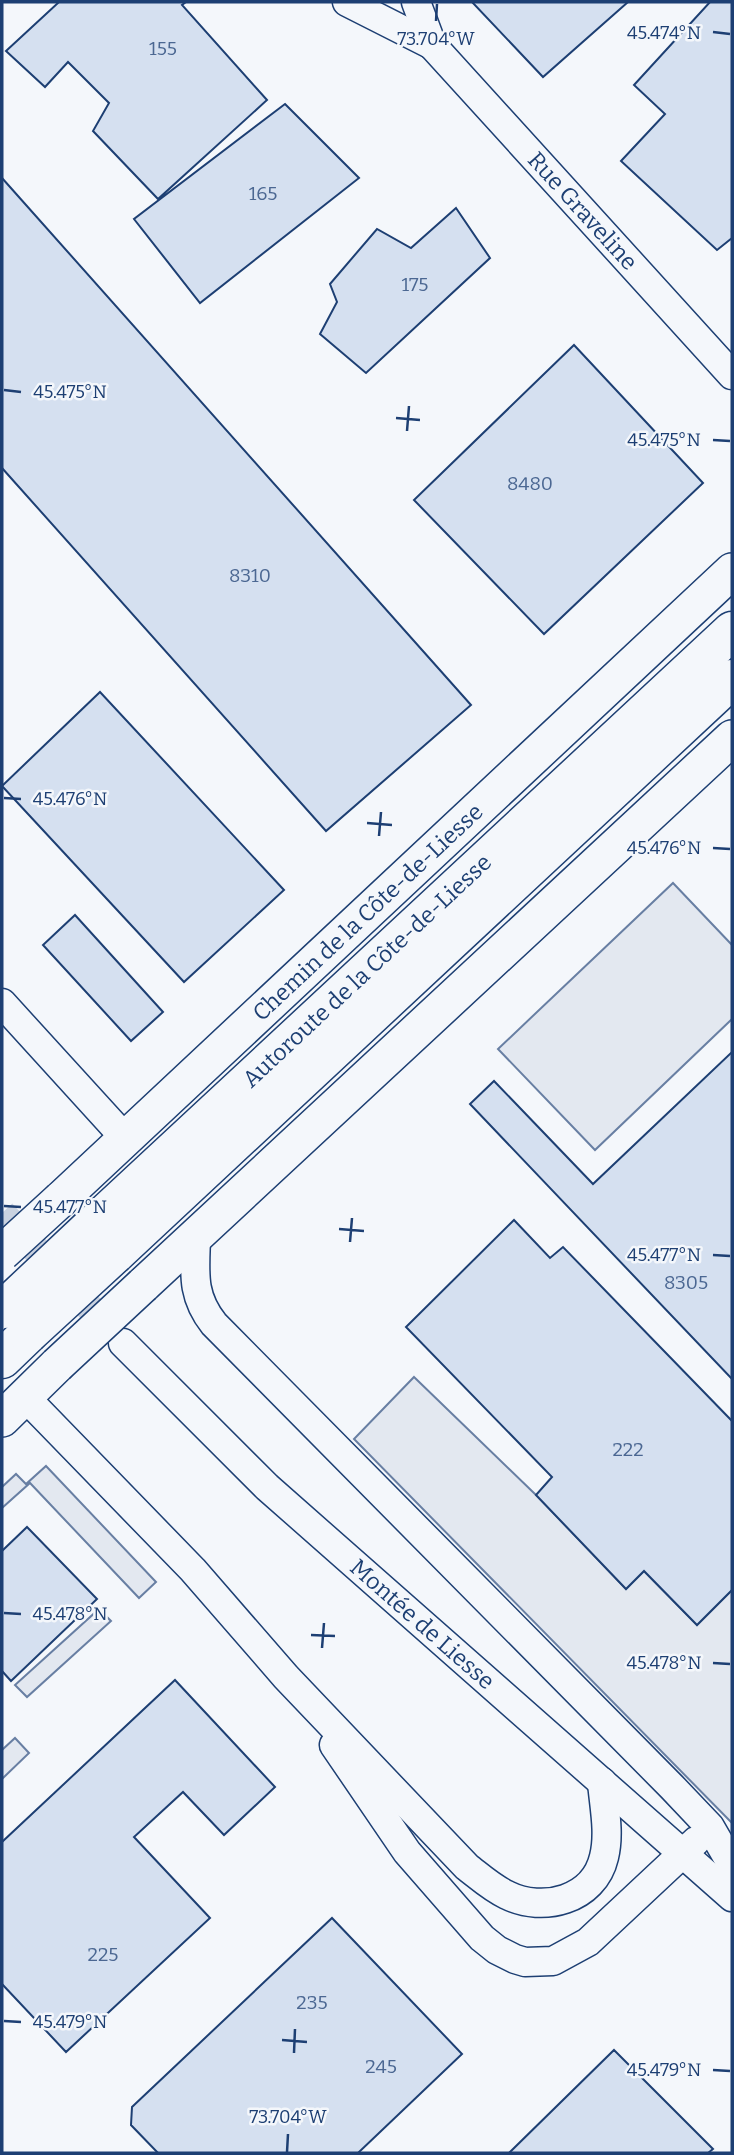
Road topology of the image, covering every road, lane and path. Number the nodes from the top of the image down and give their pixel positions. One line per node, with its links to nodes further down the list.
1 (347, 2): 3 (street, Rue Graveline)
2 (416, 2): 3 (street, Rue Graveline)
3 (432, 46): 4 (street, Rue Graveline)
4 (732, 375)
5 (732, 571): 10 (main road, Chemin de la Côte-de-Liesse)
6 (732, 631): 12 (highway, Autoroute de la Côte-de-Liesse)
7 (732, 679): 12 (highway, Autoroute de la Côte-de-Liesse)
8 (732, 738): 11 (main road)
9 (2, 1003): 10 (street)
10 (125, 1138): 13 (main road, Chemin de la Côte-de-Liesse, bridge)
11 (196, 1237): 16 (main road, bridge); 19 (street)
12 (102, 1241): 14 (highway, Autoroute de la Côte-de-Liesse, bridge)
13 (2, 1253)
14 (9, 1328)
15 (123, 1343): 18 (street, Montée de Liesse)
16 (14, 1408): 17 (street)
17 (286, 1677): 18 (street); 20 (street)
18 (602, 1782): 20 (street, Montée de Liesse)
19 (710, 1827): 20 (street); 21 (street)
20 (684, 1853): 22 (street, Montée de Liesse)
21 (732, 1865)
22 (732, 1897)

